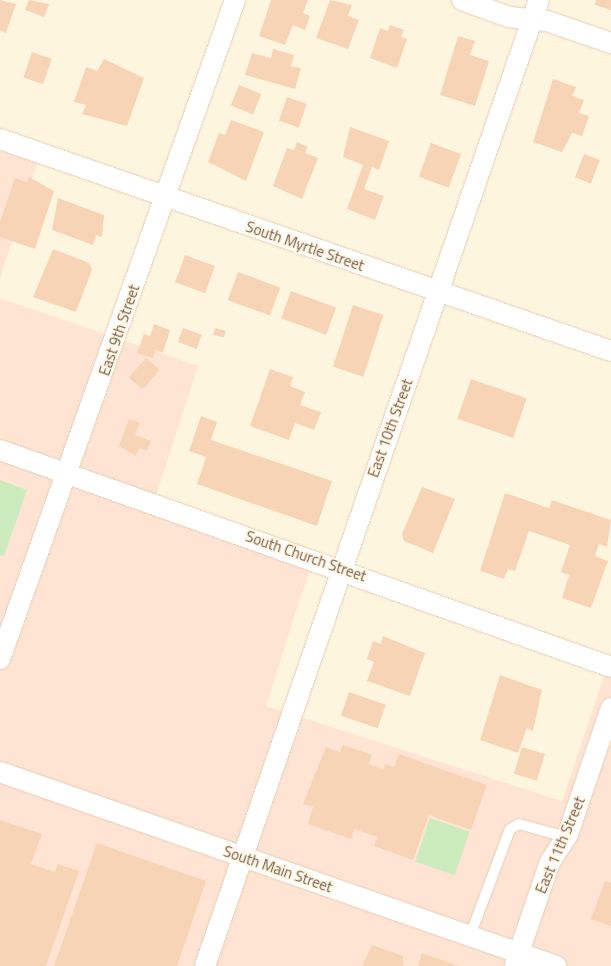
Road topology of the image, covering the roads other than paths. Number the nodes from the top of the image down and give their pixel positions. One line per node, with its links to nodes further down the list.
1 (235, 0): 7 (street, East 9th Street)
2 (462, 0): 4 (street)
3 (539, 0): 4 (street, East 10th Street)
4 (532, 20): 5 (street); 8 (street, East 10th Street)
5 (611, 43)
6 (0, 140): 7 (street, South Myrtle Street)
7 (164, 197): 8 (street, South Myrtle Street); 11 (street, East 9th Street)
8 (439, 292): 9 (street, South Myrtle Street); 12 (street, East 10th Street)
9 (611, 351)
10 (0, 450): 11 (street, South Church Street)
11 (68, 475): 12 (street, South Church Street); 13 (street, East 9th Street)
12 (341, 568): 14 (street, South Church Street); 18 (street, East 10th Street)
13 (0, 658)
14 (611, 667)
15 (611, 708): 17 (street, East 11th Street)
16 (0, 772): 18 (street, South Main Street)
17 (566, 837): 19 (lane); 20 (street, East 11th Street)
18 (244, 857): 19 (street, South Main Street); 21 (street, East 10th Street)
19 (470, 936): 20 (street, South Main Street)
20 (516, 959): 22 (street, South Main Street)
21 (205, 966)
22 (556, 966)

